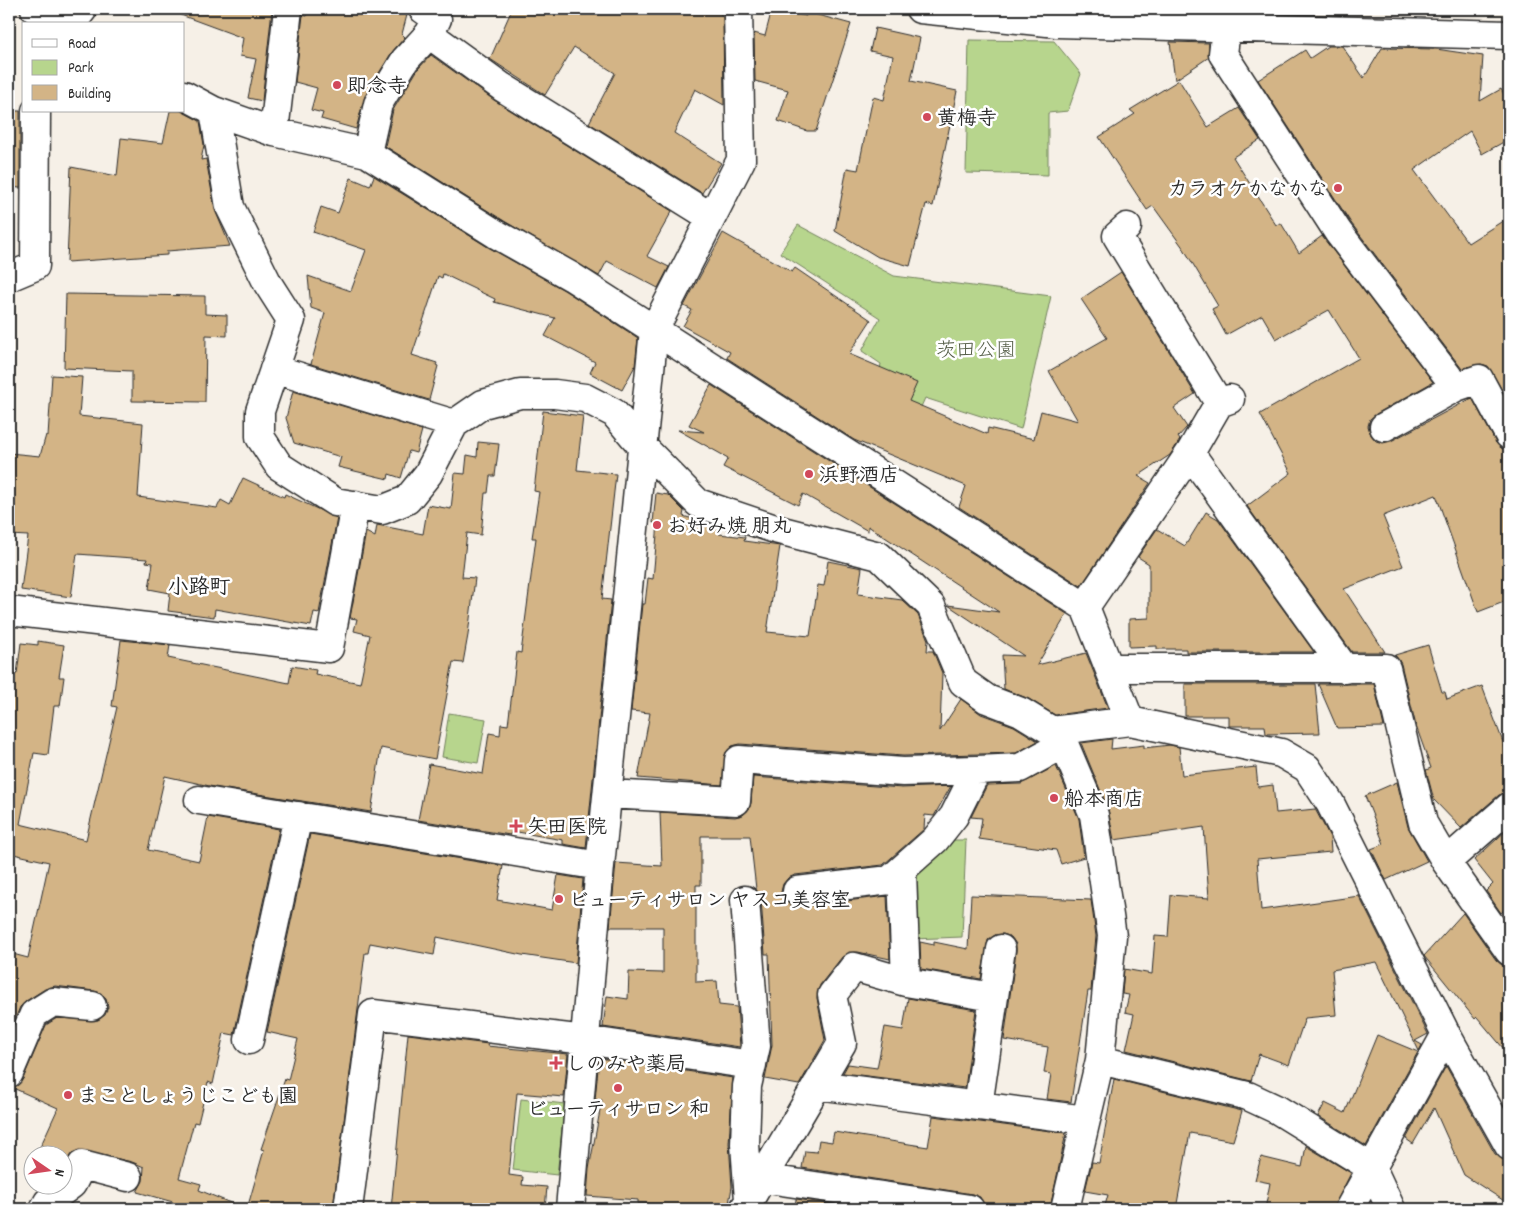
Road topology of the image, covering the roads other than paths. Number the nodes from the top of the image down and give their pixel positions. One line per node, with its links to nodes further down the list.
1 (35, 9): 7 (street)
2 (83, 9): 8 (street)
3 (288, 9): 14 (street)
4 (738, 9): 16 (street)
5 (920, 9): 9 (street)
6 (433, 18): 15 (street); 16 (street)
7 (54, 22)
8 (73, 22)
9 (1226, 29): 10 (street); 21 (street)
10 (1509, 35)
11 (185, 96): 13 (street)
12 (36, 112): 18 (street)
13 (214, 112): 14 (street); 20 (street)
14 (274, 132): 15 (street)
15 (367, 153): 19 (street)
16 (710, 217): 19 (street)
17 (1127, 227): 26 (street)
18 (9, 277)
19 (654, 330): 25 (street); 28 (street)
20 (274, 369): 22 (street); 27 (street)
21 (1456, 387): 23 (street); 24 (street)
22 (454, 424): 25 (street); 27 (street)
23 (1384, 427)
24 (1509, 435)
25 (641, 446): 33 (street); 35 (street)
26 (1190, 454): 28 (street); 31 (street)
27 (356, 505): 29 (street)
28 (1085, 608): 30 (street)
29 (9, 611)
30 (1109, 668): 31 (street); 32 (street)
31 (1345, 668): 39 (street)
32 (1130, 721): 33 (street); 49 (street)
33 (1058, 737): 34 (street); 52 (street)
34 (977, 770): 35 (street); 41 (street)
35 (608, 794): 40 (street)
36 (199, 800): 38 (street)
37 (1509, 807): 39 (street)
38 (298, 816): 40 (street); 50 (street)
39 (1446, 862): 45 (street)
40 (600, 866): 51 (street)
41 (902, 872): 42 (street); 46 (street)
42 (797, 890)
43 (745, 900): 53 (street)
44 (1000, 948): 47 (street)
45 (1509, 951)
46 (906, 982): 47 (street); 55 (street)
47 (993, 997): 56 (street)
48 (92, 1006): 54 (street)
49 (1446, 1034): 58 (street); 59 (street)
50 (249, 1040)
51 (585, 1040): 53 (street); 63 (street); 64 (street)
52 (1100, 1060): 57 (street); 59 (street)
53 (752, 1066): 61 (street)
54 (9, 1073)
55 (818, 1085): 56 (street); 61 (street)
56 (978, 1106): 57 (street)
57 (1086, 1120): 66 (street)
58 (1509, 1146)
59 (1372, 1168): 67 (street); 68 (street)
60 (128, 1177): 62 (street)
61 (751, 1196): 65 (street)
62 (44, 1209)
63 (348, 1209)
64 (570, 1209)
65 (970, 1209)
66 (1065, 1209)
67 (1348, 1209)
68 (1391, 1209)

